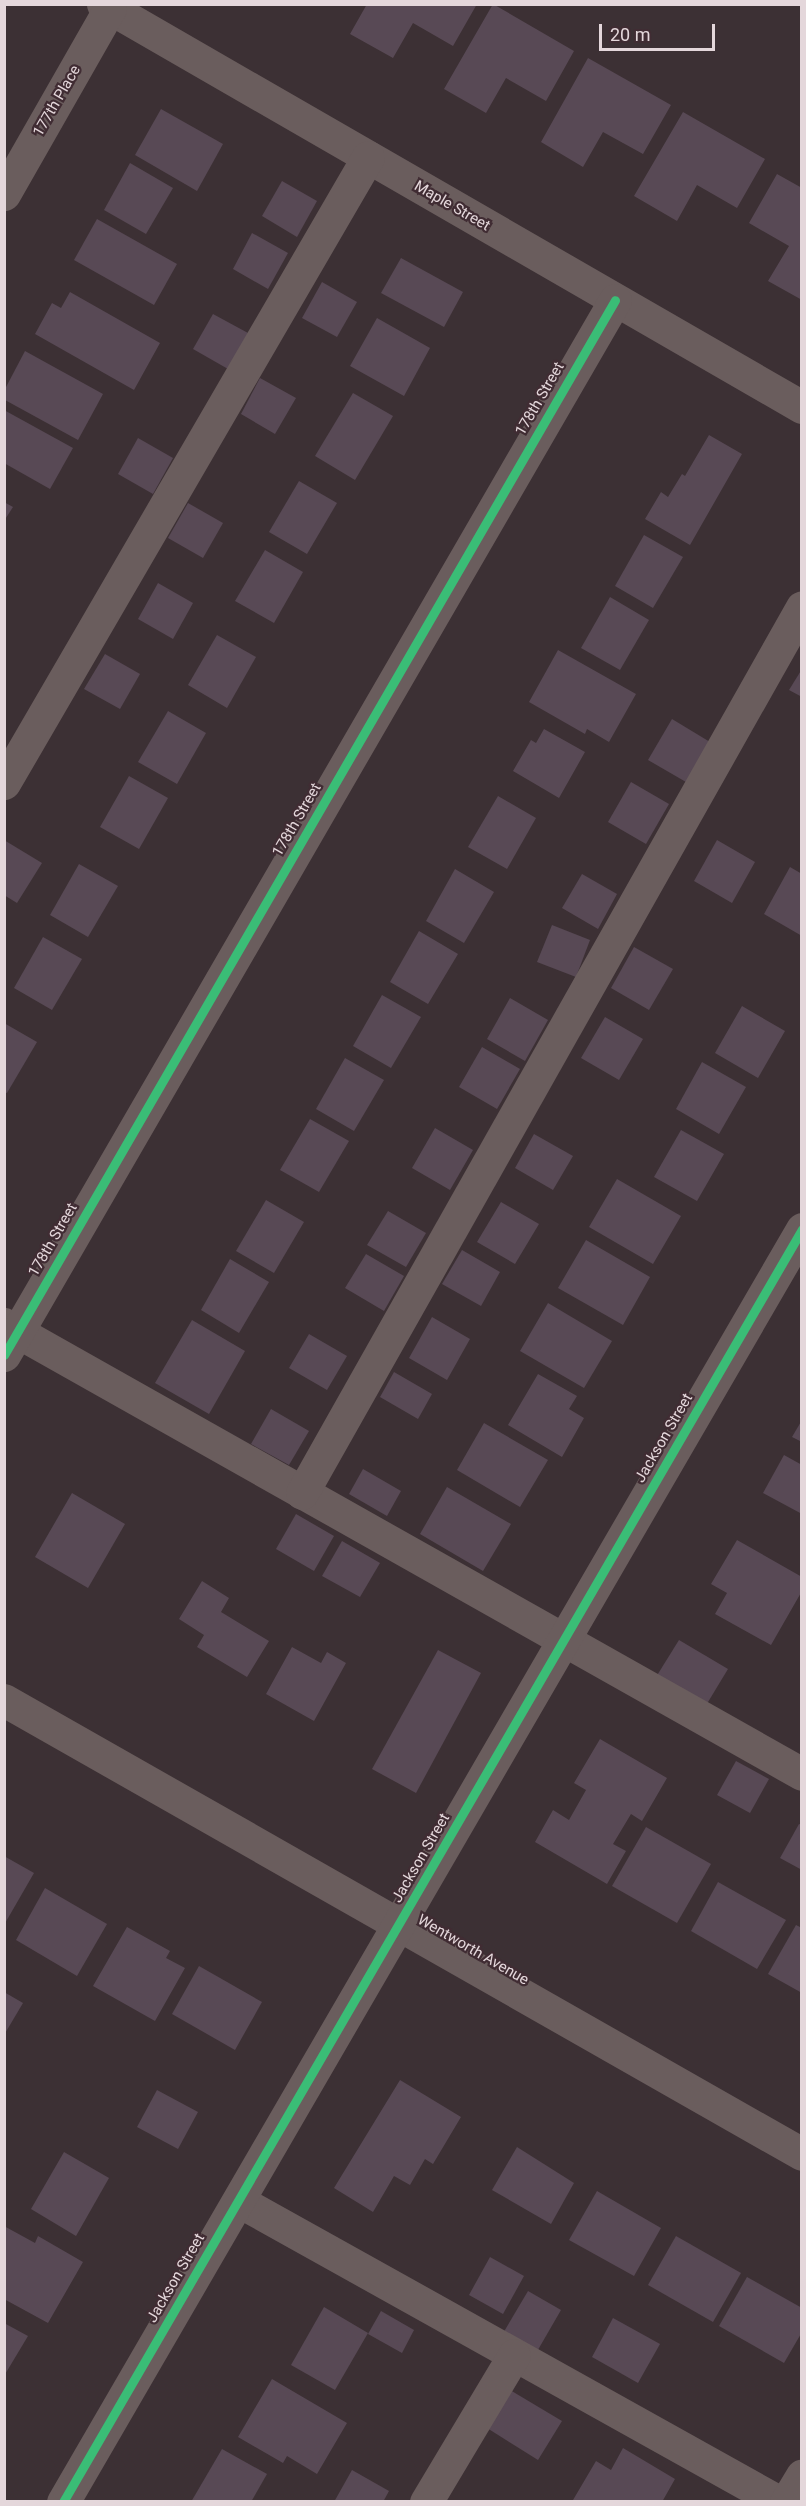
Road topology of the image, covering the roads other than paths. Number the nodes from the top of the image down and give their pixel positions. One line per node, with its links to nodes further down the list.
1 (107, 7): 2 (street, Maple Street); 3 (street, 177th Place)
2 (368, 157): 4 (street, Maple Street); 7 (street)
3 (4, 194)
4 (615, 300): 5 (street, Maple Street); 9 (street, 178th Street)
5 (801, 407)
6 (801, 607): 10 (street)
7 (4, 783)
8 (801, 1228): 11 (street, Jackson Street)
9 (9, 1337): 10 (street)
10 (302, 1493): 11 (street)
11 (566, 1640): 13 (street); 14 (street, Jackson Street)
12 (4, 1700): 14 (street, Wentworth Avenue)
13 (801, 1774)
14 (399, 1925): 15 (street, Wentworth Avenue); 16 (street, Jackson Street)
15 (801, 2154)
16 (239, 2201): 17 (street); 19 (street, Jackson Street)
17 (514, 2355): 20 (street); 21 (street)
18 (801, 2475): 22 (street)
19 (63, 2502)
20 (426, 2502)
21 (779, 2502)
22 (786, 2502)

